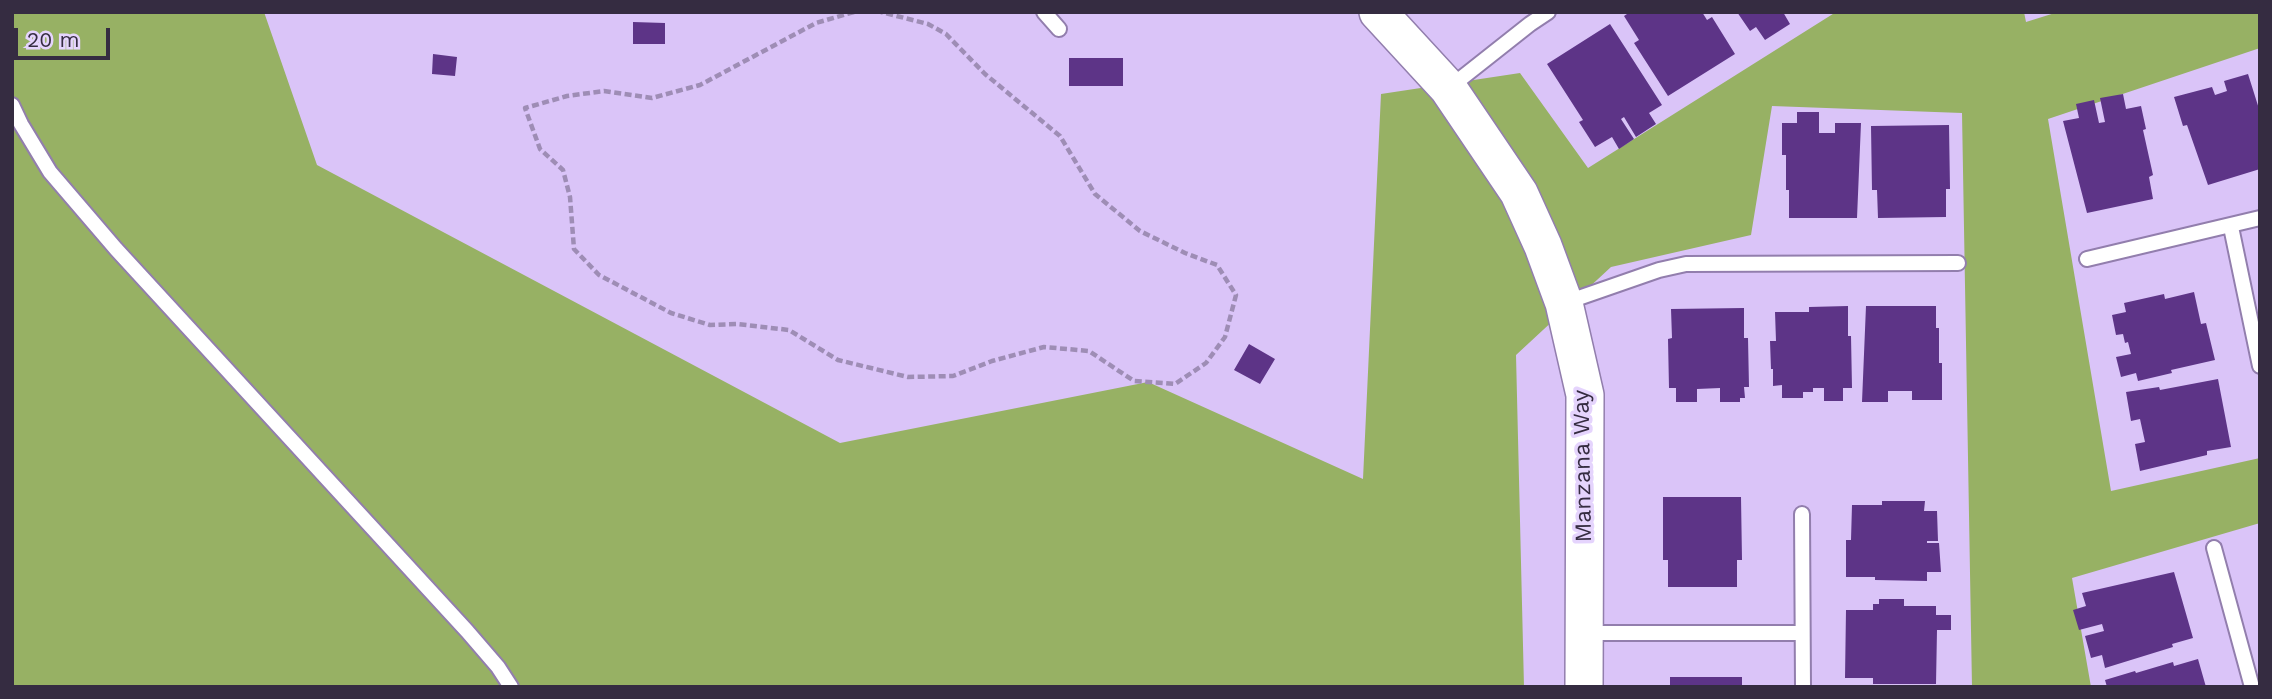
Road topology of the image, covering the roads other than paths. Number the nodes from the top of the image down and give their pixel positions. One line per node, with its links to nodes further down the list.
1 (1044, 12): 4 (lane)
2 (1378, 12): 5 (street, Manzana Way)
3 (1548, 12): 5 (lane)
4 (1059, 29)
5 (1448, 88): 11 (street, Manzana Way)
6 (12, 105): 17 (lane)
7 (2260, 218): 8 (lane)
8 (2231, 226): 9 (lane); 12 (lane)
9 (2087, 259)
10 (1958, 263): 11 (lane)
11 (1564, 303): 15 (street, Manzana Way)
12 (2260, 366)
13 (1802, 514): 16 (lane)
14 (2214, 548): 20 (lane)
15 (1584, 633): 16 (lane); 18 (street, Manzana Way)
16 (1802, 633): 19 (lane)
17 (511, 687)
18 (1584, 687)
19 (1802, 687)
20 (2252, 687)

